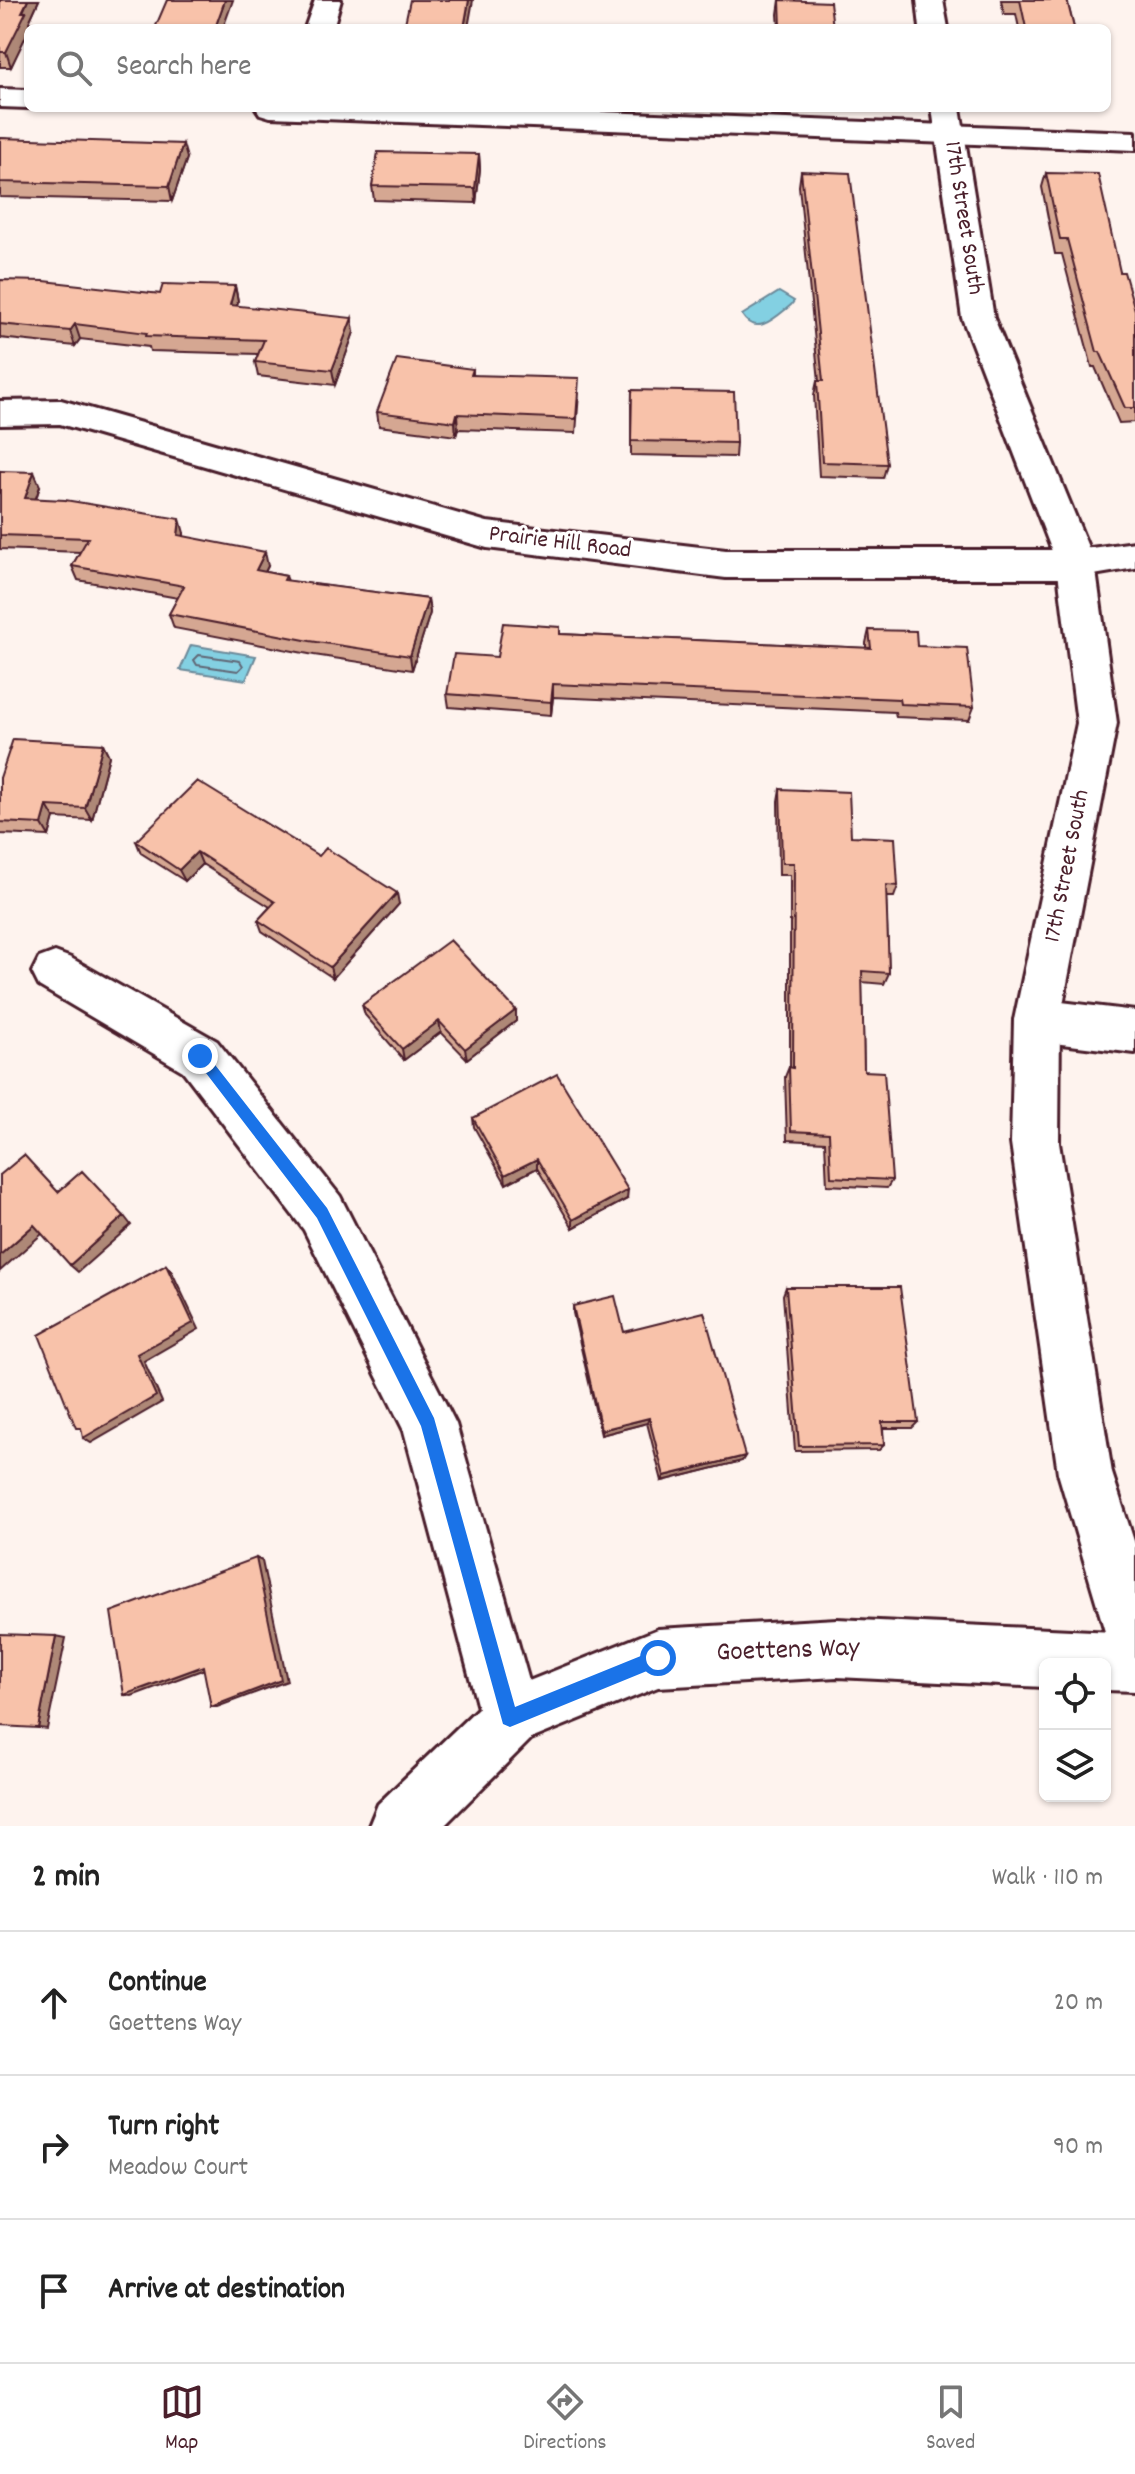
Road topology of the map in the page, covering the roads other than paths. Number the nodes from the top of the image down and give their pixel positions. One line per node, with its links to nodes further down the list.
1 (328, 0): 3 (street)
2 (930, 0): 4 (street)
3 (320, 24)
4 (933, 24)
5 (0, 98): 6 (street)
6 (24, 99)
7 (512, 112): 8 (street)
8 (947, 120): 9 (street); 12 (street, 17th Street South)
9 (1135, 141)
10 (0, 413): 12 (street, Prairie Hill Road)
11 (1135, 555): 12 (street, Prairie Hill Road)
12 (1076, 564): 14 (street, 17th Street South)
13 (55, 972): 18 (street)
14 (1037, 1020): 15 (street); 16 (street, 17th Street South)
15 (1135, 1032)
16 (1135, 1635)
17 (1135, 1662): 18 (street, Goettens Way)
18 (510, 1718): 19 (street, Goettens Way)
19 (400, 1826)

